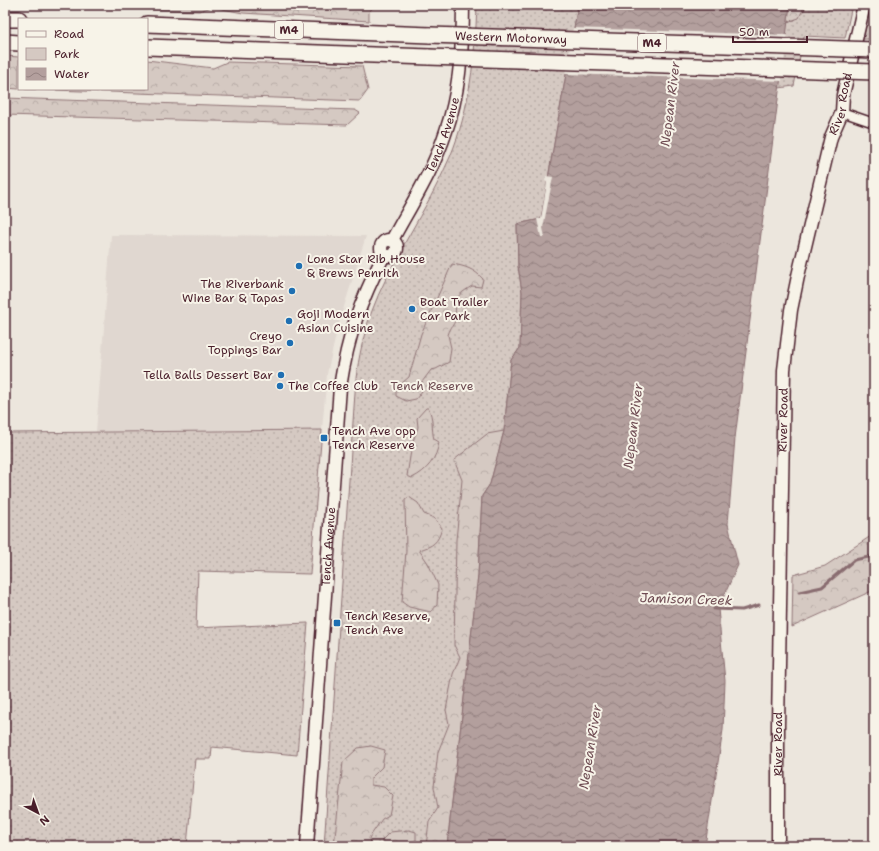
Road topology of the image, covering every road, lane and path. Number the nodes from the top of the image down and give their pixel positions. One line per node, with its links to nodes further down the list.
1 (464, 5): 13 (street, Tench Avenue)
2 (864, 5): 11 (street, River Road)
3 (5, 19): 4 (highway)
4 (18, 19)
5 (148, 24): 9 (highway, Western Motorway / M4, bridge)
6 (5, 42): 7 (highway)
7 (18, 43)
8 (148, 47): 10 (highway, Western Motorway / M4, bridge)
9 (874, 50)
10 (874, 72)
11 (842, 112): 12 (street); 14 (street, River Road)
12 (874, 123)
13 (307, 846)
14 (778, 846)

